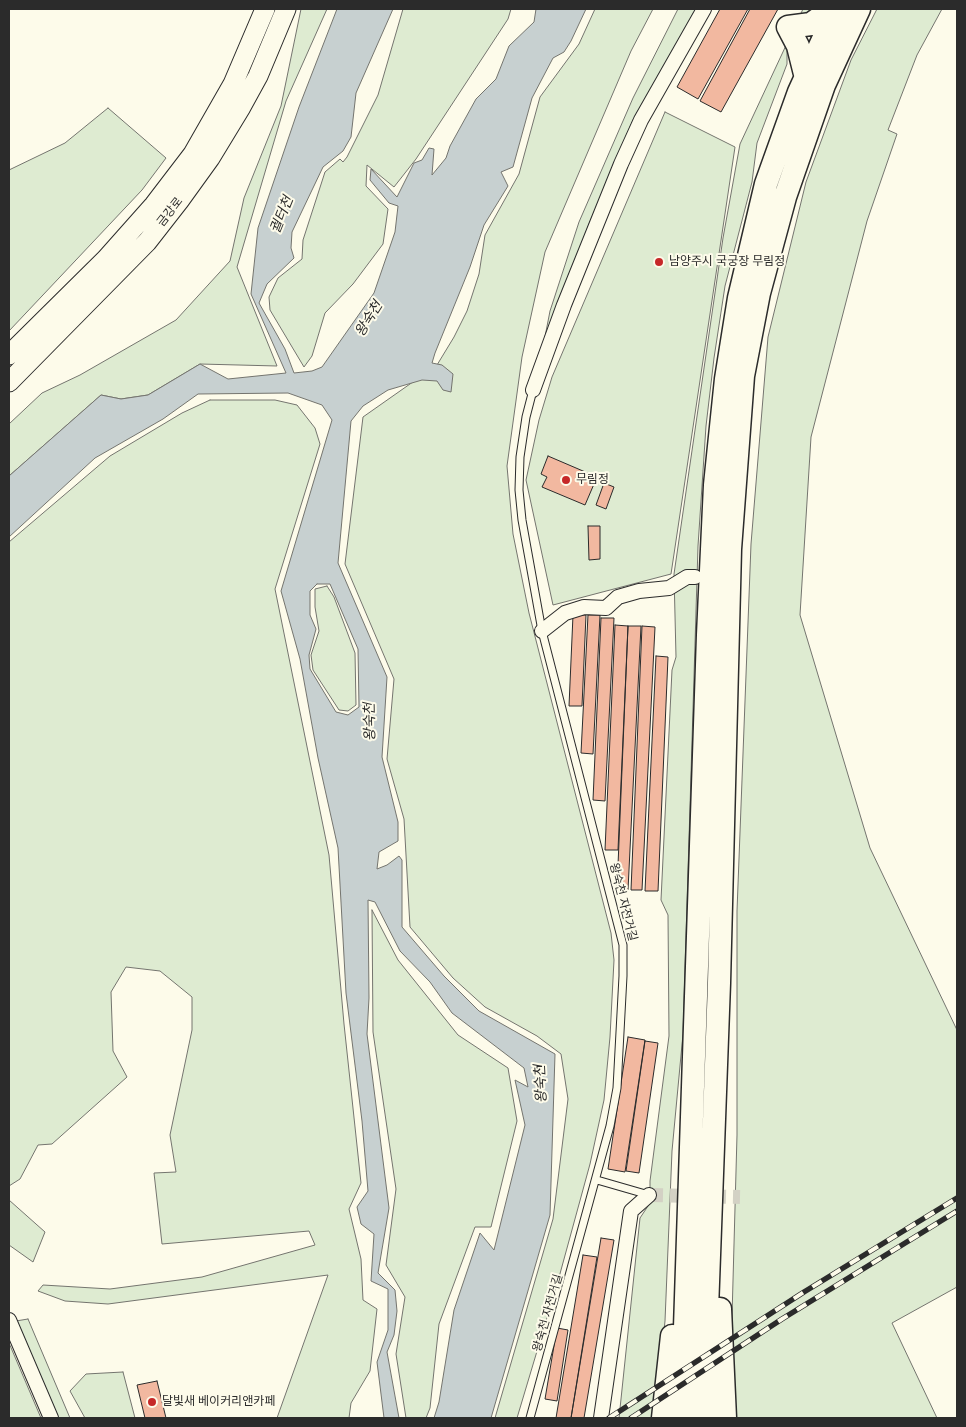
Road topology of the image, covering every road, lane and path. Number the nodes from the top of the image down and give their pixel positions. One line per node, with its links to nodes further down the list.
1 (265, 9): 8 (main road, 금강로)
2 (286, 9): 9 (main road, 금강로)
3 (704, 9): 10 (street)
4 (832, 9): 7 (highway)
5 (836, 9): 7 (highway)
6 (859, 9): 13 (highway)
7 (806, 78): 13 (highway)
8 (9, 355)
9 (9, 382)
10 (533, 390): 12 (lane, 왕숙천 자전거길)
11 (695, 577): 12 (street)
12 (542, 631): 14 (lane, 왕숙천 자전거길)
13 (704, 1111): 20 (highway); 21 (highway); 22 (highway); 23 (highway)
14 (596, 1180): 15 (lane); 18 (lane, 왕숙천 자전거길)
15 (649, 1194): 19 (street)
16 (9, 1320): 17 (street)
17 (51, 1418)
18 (530, 1418)
19 (601, 1418)
20 (663, 1418)
21 (682, 1418)
22 (703, 1418)
23 (725, 1418)

